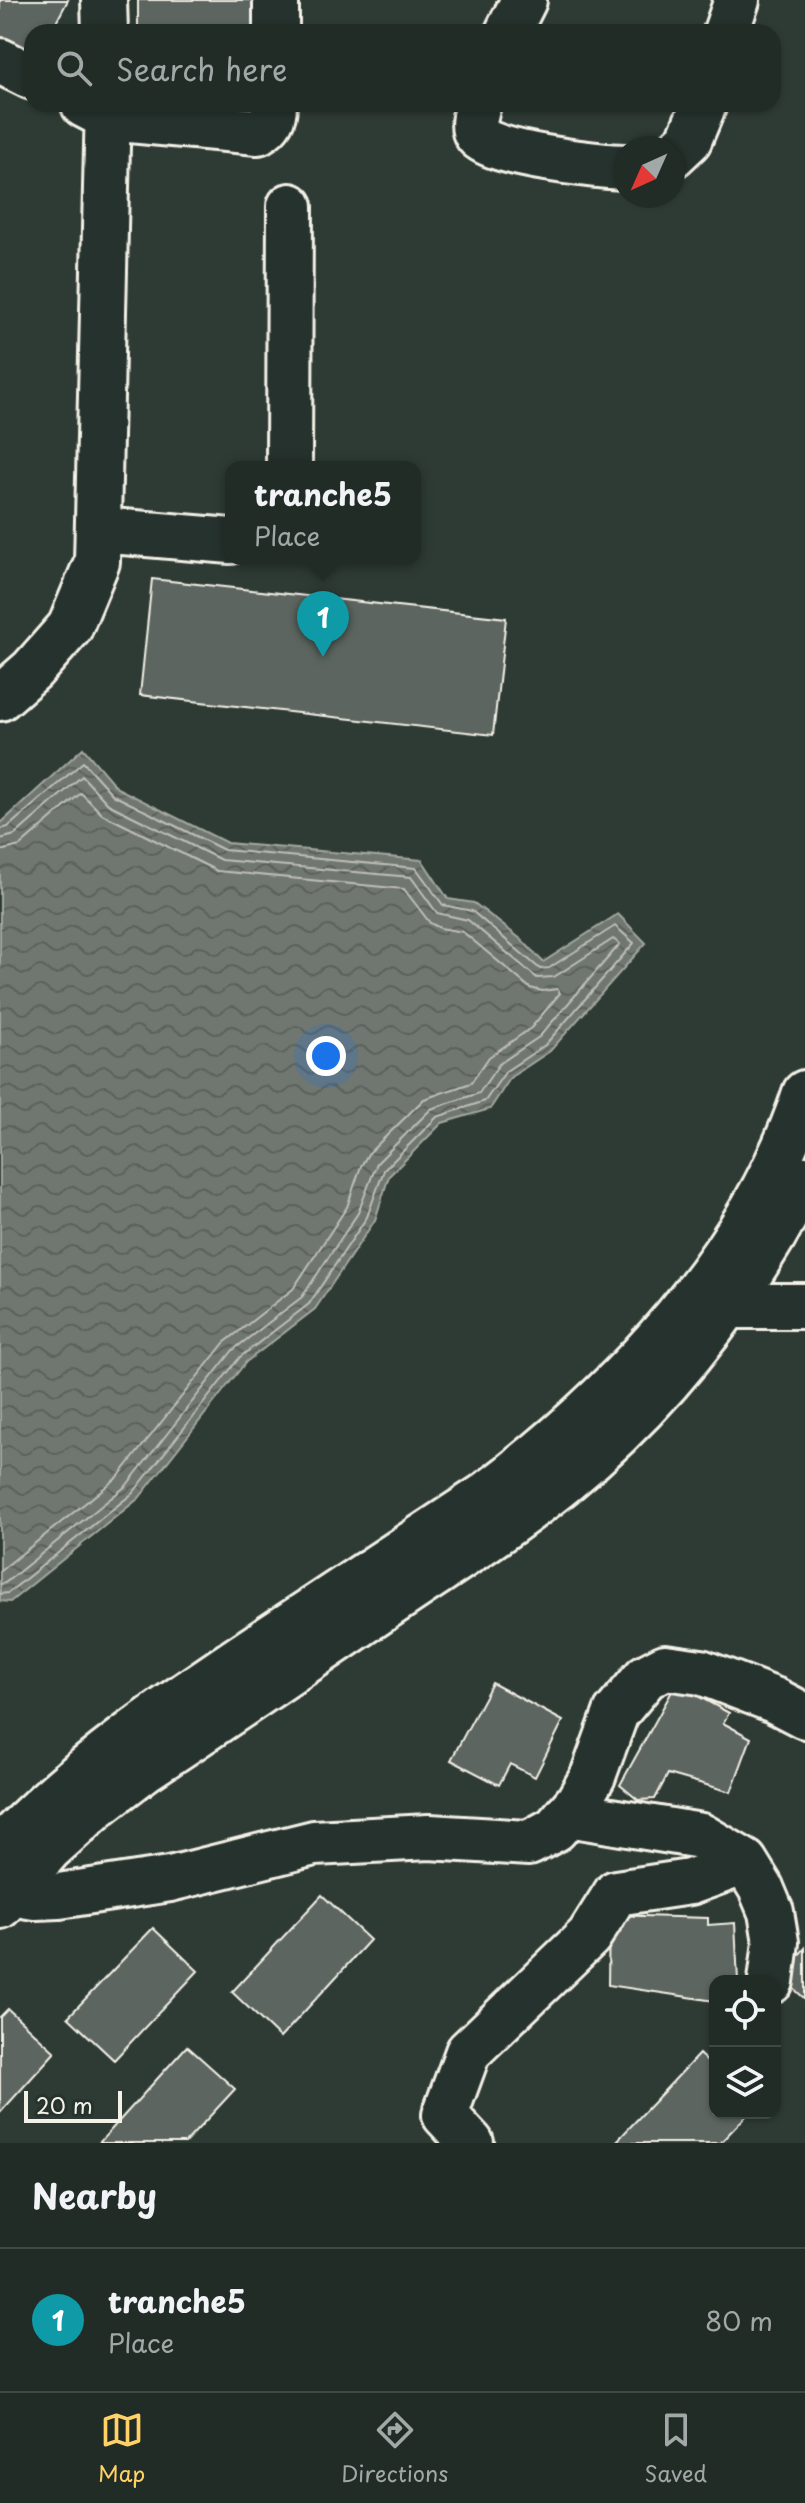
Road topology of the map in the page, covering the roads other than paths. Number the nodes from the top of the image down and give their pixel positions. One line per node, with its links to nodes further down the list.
1 (104, 0): 5 (street)
2 (276, 0): 6 (street)
3 (524, 0): 7 (street)
4 (737, 0): 8 (street)
5 (105, 24)
6 (276, 24)
7 (512, 24)
8 (729, 24)
9 (0, 61): 10 (street)
10 (24, 73)
11 (100, 112): 20 (street)
12 (121, 112): 13 (street)
13 (274, 112)
14 (476, 112): 17 (street)
15 (701, 112): 16 (street)
16 (685, 144)
17 (613, 166)
18 (290, 206): 19 (street)
19 (289, 461)
20 (99, 530): 21 (street); 22 (street)
21 (225, 540)
22 (11, 673)
23 (805, 1093): 25 (street)
24 (805, 1179): 26 (street)
25 (686, 1306): 26 (street); 30 (street)
26 (730, 1306): 27 (street); 32 (street)
27 (805, 1306)
28 (805, 1716): 29 (street)
29 (568, 1814): 31 (street); 32 (street)
30 (0, 1848)
31 (745, 1862): 33 (street); 34 (street)
32 (4, 1897)
33 (772, 1975)
34 (471, 2143)

